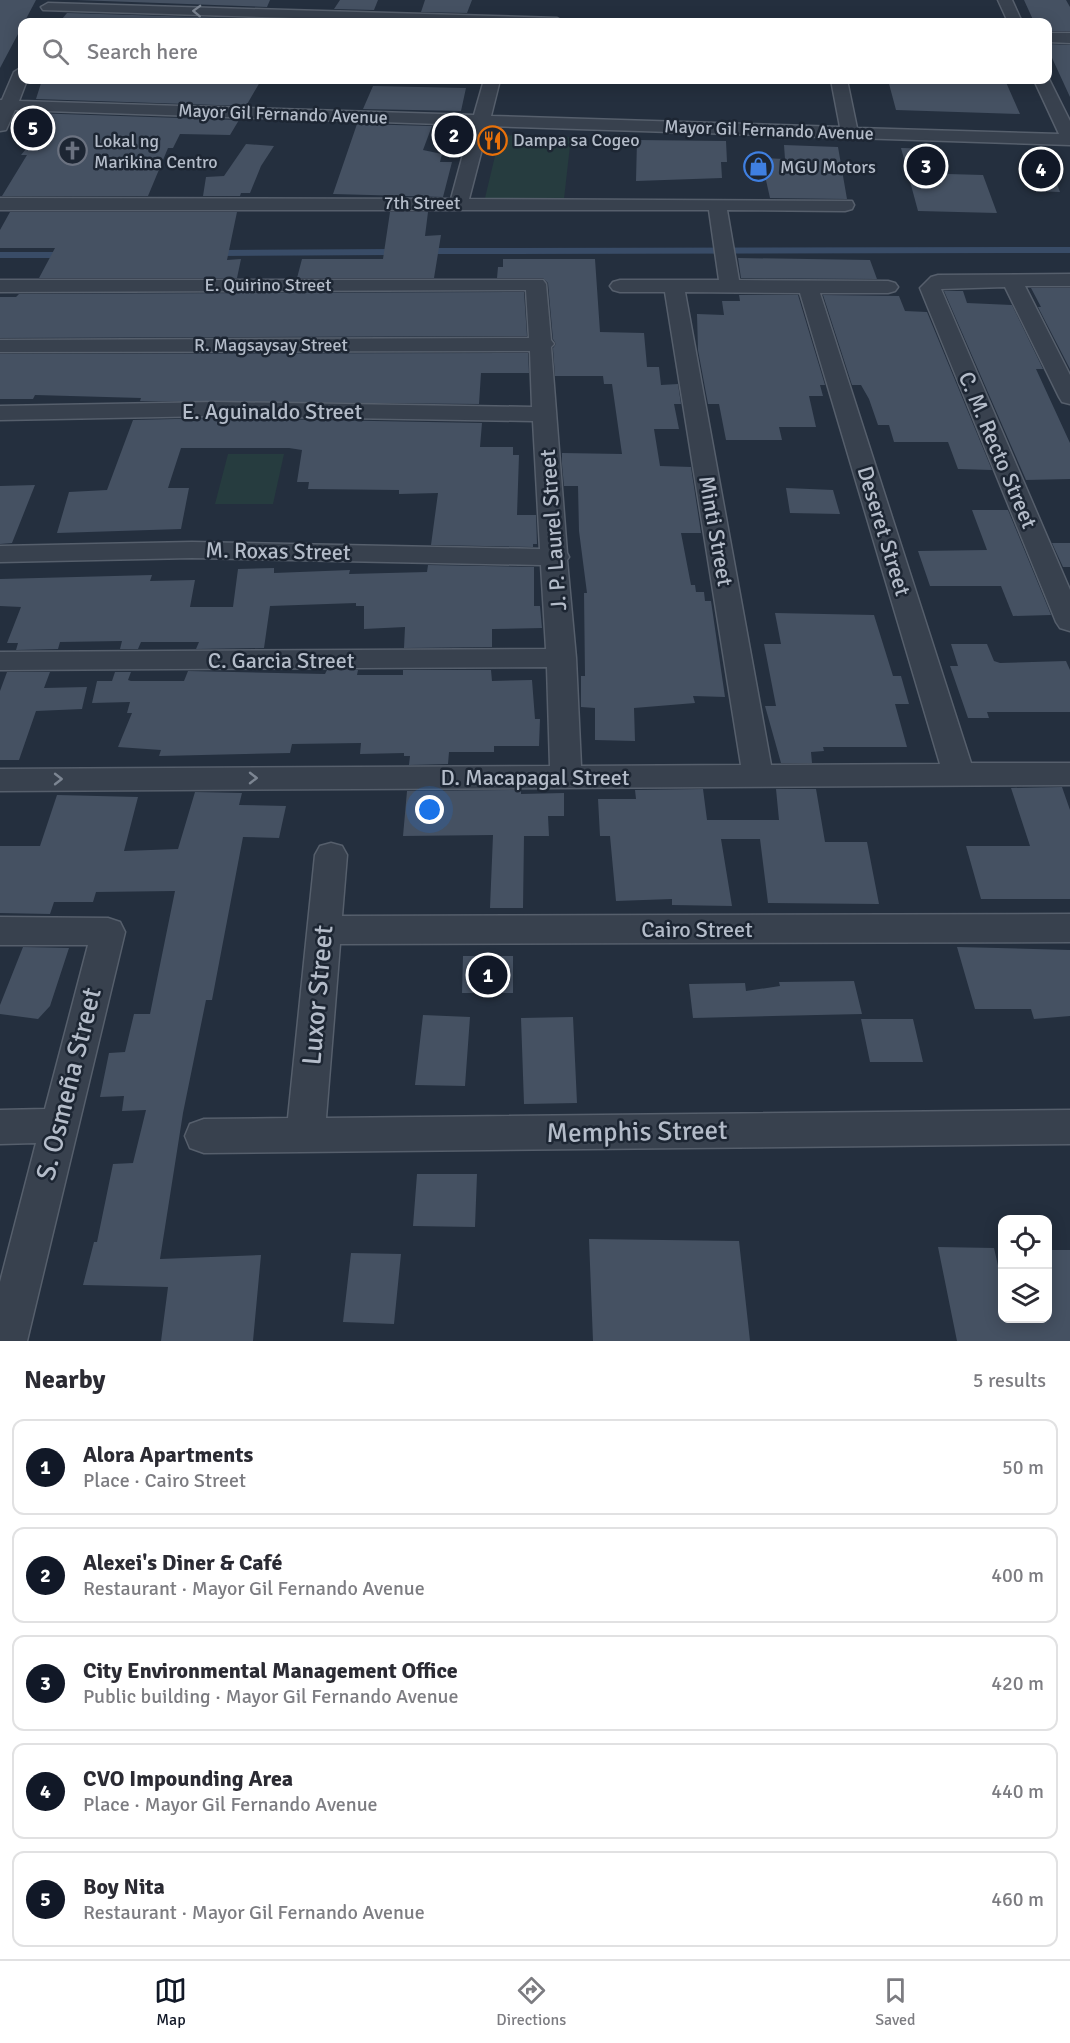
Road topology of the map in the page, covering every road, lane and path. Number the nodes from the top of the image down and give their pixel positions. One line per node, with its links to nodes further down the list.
1 (1005, 0): 5 (street)
2 (50, 3): 3 (street); 4 (street, one-way to 2)
3 (44, 18)
4 (508, 18)
5 (1013, 18)
6 (1052, 38): 7 (street)
7 (1070, 38)
8 (18, 79): 14 (street)
9 (1052, 82): 10 (street)
10 (1061, 83)
11 (491, 84): 15 (street)
12 (840, 84): 17 (street)
13 (1044, 84): 18 (street)
14 (4, 105): 15 (street, Mayor Gil Fernando Avenue); 16 (street)
15 (481, 121): 17 (street, Mayor Gil Fernando Avenue); 19 (street)
16 (0, 126)
17 (850, 133): 18 (street, Mayor Gil Fernando Avenue)
18 (1070, 139)
19 (459, 203): 20 (street, 7th Street); 21 (street, 7th Street)
20 (0, 204)
21 (717, 204): 22 (street, 7th Street); 29 (street)
22 (845, 205)
23 (1012, 280): 24 (street); 34 (street); 39 (street, C. M. Recto Street)
24 (1070, 280)
25 (536, 284): 26 (street, E. Quirino Street); 32 (street, J. P. Laurel Street)
26 (0, 286)
27 (620, 286): 28 (street)
28 (674, 286): 29 (street); 44 (street, Minti Street)
29 (730, 286): 30 (street)
30 (808, 286): 31 (street); 43 (street, Deseret Street)
31 (888, 287)
32 (543, 344): 33 (street, R. Magsaysay Street); 36 (street, J. P. Laurel Street)
33 (0, 346)
34 (1070, 397)
35 (0, 414): 36 (street, E. Aguinaldo Street)
36 (544, 414): 38 (street, J. P. Laurel Street)
37 (0, 555): 38 (street, M. Roxas Street)
38 (556, 557): 40 (street, J. P. Laurel Street)
39 (1070, 622)
40 (562, 658): 41 (street, C. Garcia Street); 45 (street, J. P. Laurel Street)
41 (0, 661)
42 (1070, 774): 43 (street, D. Macapagal Street)
43 (959, 775): 44 (street, D. Macapagal Street)
44 (758, 776): 45 (street, D. Macapagal Street)
45 (566, 777): 46 (street, D. Macapagal Street, one-way to 45)
46 (0, 780)
47 (331, 855): 49 (street, Luxor Street)
48 (1070, 928): 49 (street, Cairo Street)
49 (324, 930): 54 (street, Luxor Street)
50 (0, 931): 51 (street, S. Osmeña Street)
51 (58, 1126): 52 (street); 56 (street, S. Osmeña Street)
52 (0, 1127)
53 (1070, 1127): 54 (street, Memphis Street)
54 (305, 1135): 55 (street, Memphis Street)
55 (204, 1136)
56 (6, 1341)

